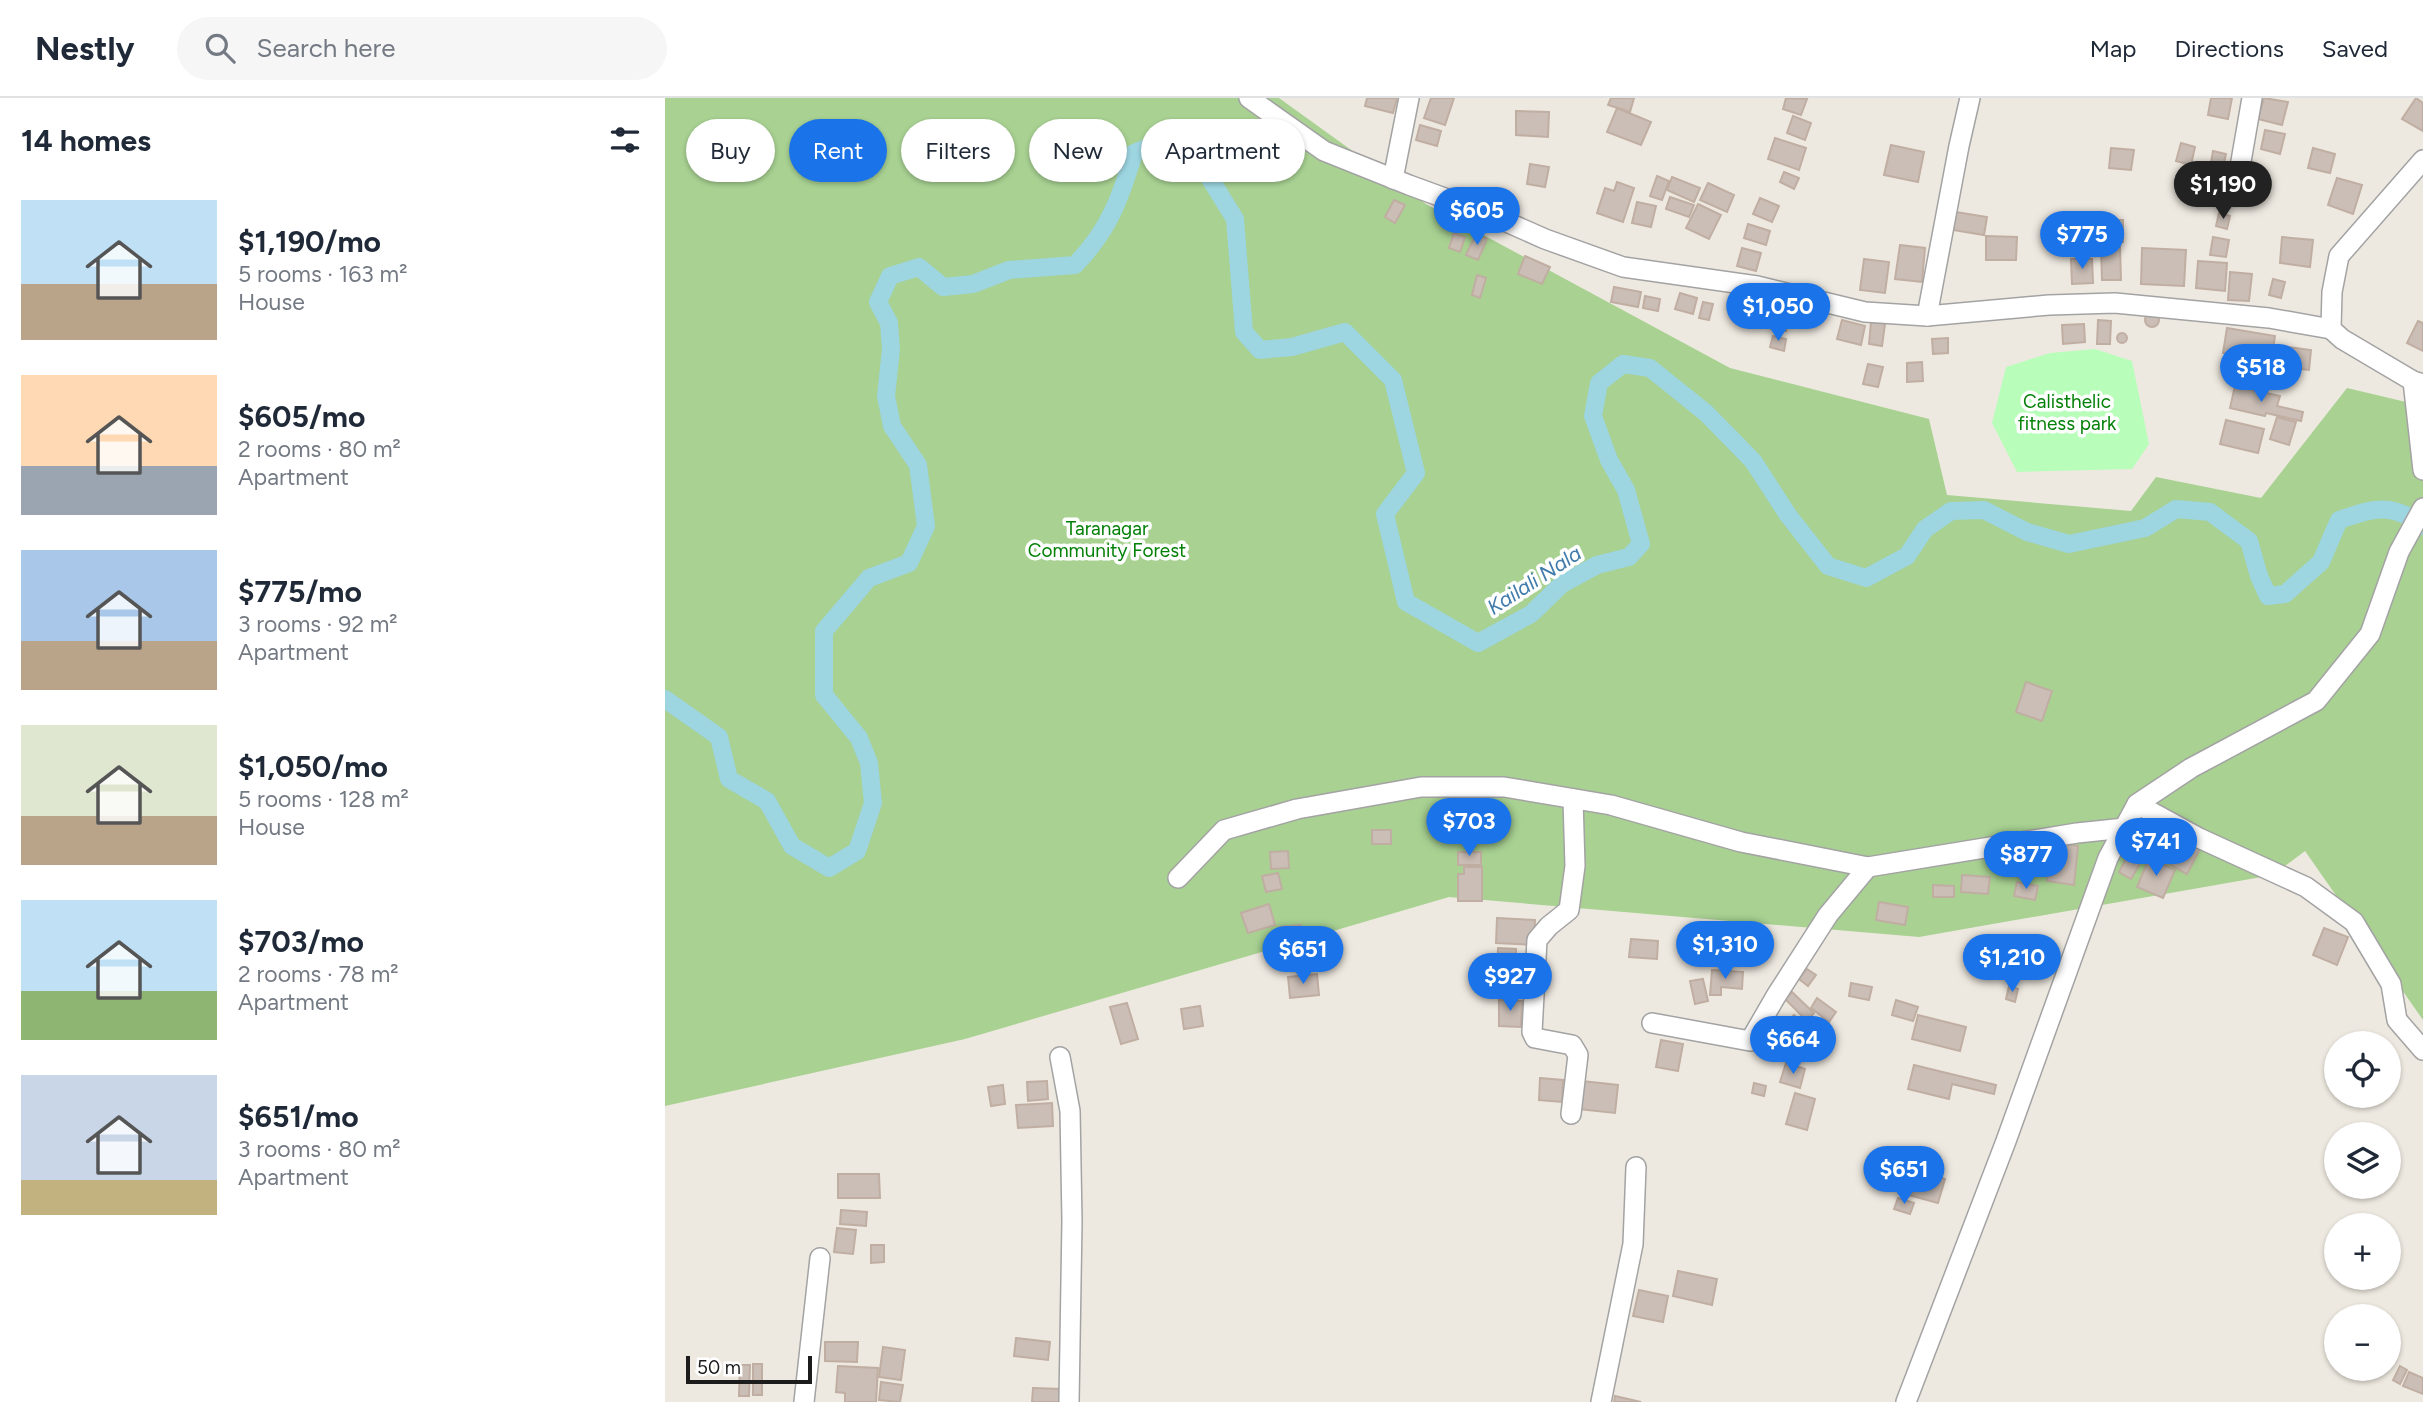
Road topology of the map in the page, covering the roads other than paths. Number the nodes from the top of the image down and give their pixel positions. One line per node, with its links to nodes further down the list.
1 (1249, 98): 7 (street)
2 (1409, 98): 7 (street)
3 (1970, 98): 8 (street)
4 (2252, 98): 6 (street)
5 (2423, 160): 9 (street)
6 (2240, 167)
7 (1394, 179): 8 (street)
8 (1927, 316): 9 (street)
9 (2331, 329): 10 (street)
10 (2418, 383): 11 (street)
11 (2423, 470)
12 (2423, 508): 14 (street)
13 (1573, 799): 16 (street); 17 (street); 21 (street)
14 (2137, 804): 15 (street); 19 (street)
15 (2125, 828): 16 (street); 27 (street)
16 (1868, 867): 18 (street)
17 (1178, 878)
18 (1652, 1023)
19 (2423, 1050)
20 (1060, 1057): 25 (street)
21 (1571, 1114)
22 (1636, 1167): 26 (street)
23 (820, 1258): 24 (street)
24 (804, 1402)
25 (1069, 1402)
26 (1601, 1402)
27 (1906, 1402)

